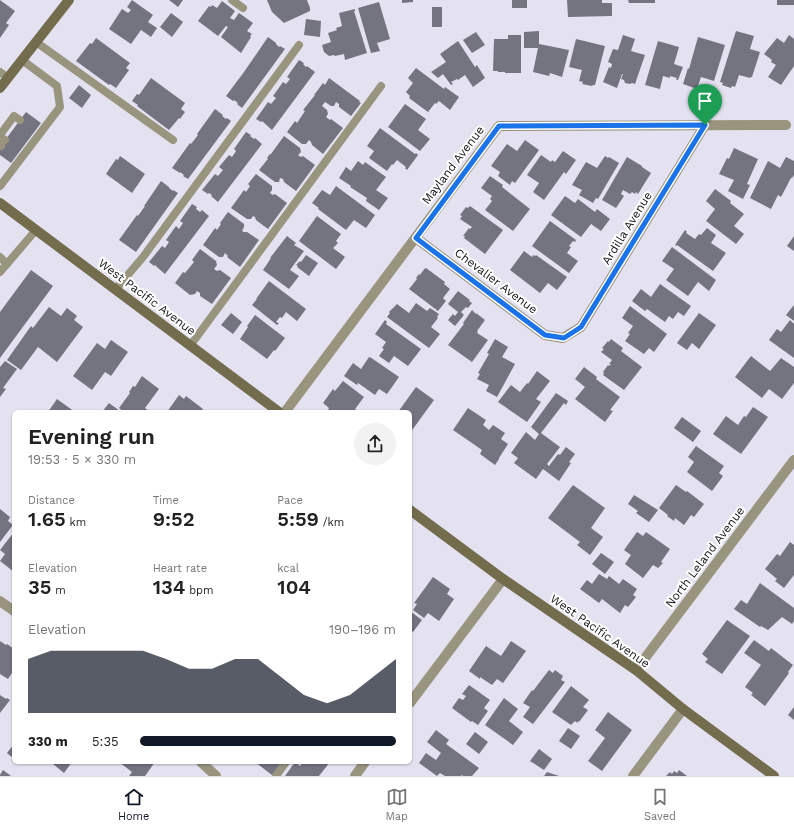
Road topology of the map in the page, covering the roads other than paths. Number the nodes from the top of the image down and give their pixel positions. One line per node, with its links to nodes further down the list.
1 (69, 0): 4 (street)
2 (232, 0): 3 (lane)
3 (243, 8)
4 (36, 42): 6 (street); 14 (lane)
5 (299, 45): 22 (lane)
6 (22, 60): 7 (street); 15 (lane)
7 (4, 75): 9 (street)
8 (381, 86): 24 (lane)
9 (0, 88)
10 (15, 123): 13 (lane)
11 (705, 125): 12 (street, Mayland Avenue); 18 (street, Mayland Avenue); 23 (street, Ardilla Avenue)
12 (786, 125)
13 (2, 137)
14 (173, 140)
15 (0, 186)
16 (0, 203): 17 (street, West Pacific Avenue)
17 (36, 230): 20 (lane); 22 (street, West Pacific Avenue)
18 (416, 238): 23 (street, Chevalier Avenue); 26 (street, Mayland Avenue)
19 (0, 257): 20 (lane)
20 (7, 264): 21 (lane)
21 (0, 272)
22 (115, 290): 24 (street, West Pacific Avenue)
23 (564, 338)
24 (190, 346): 25 (street, West Pacific Avenue)
25 (276, 410)
26 (287, 410)
27 (794, 460): 32 (street, North Leland Avenue)
28 (412, 511): 29 (street, West Pacific Avenue)
29 (503, 579): 32 (street, West Pacific Avenue); 33 (street)
30 (0, 601): 31 (street)
31 (12, 610)
32 (636, 670): 34 (street, West Pacific Avenue)
33 (412, 700)
34 (683, 709): 41 (street); 42 (street, West Pacific Avenue)
35 (203, 764): 38 (street)
36 (285, 764): 39 (lane)
37 (364, 764): 40 (street)
38 (216, 776)
39 (276, 776)
40 (355, 776)
41 (633, 776)
42 (774, 776)

